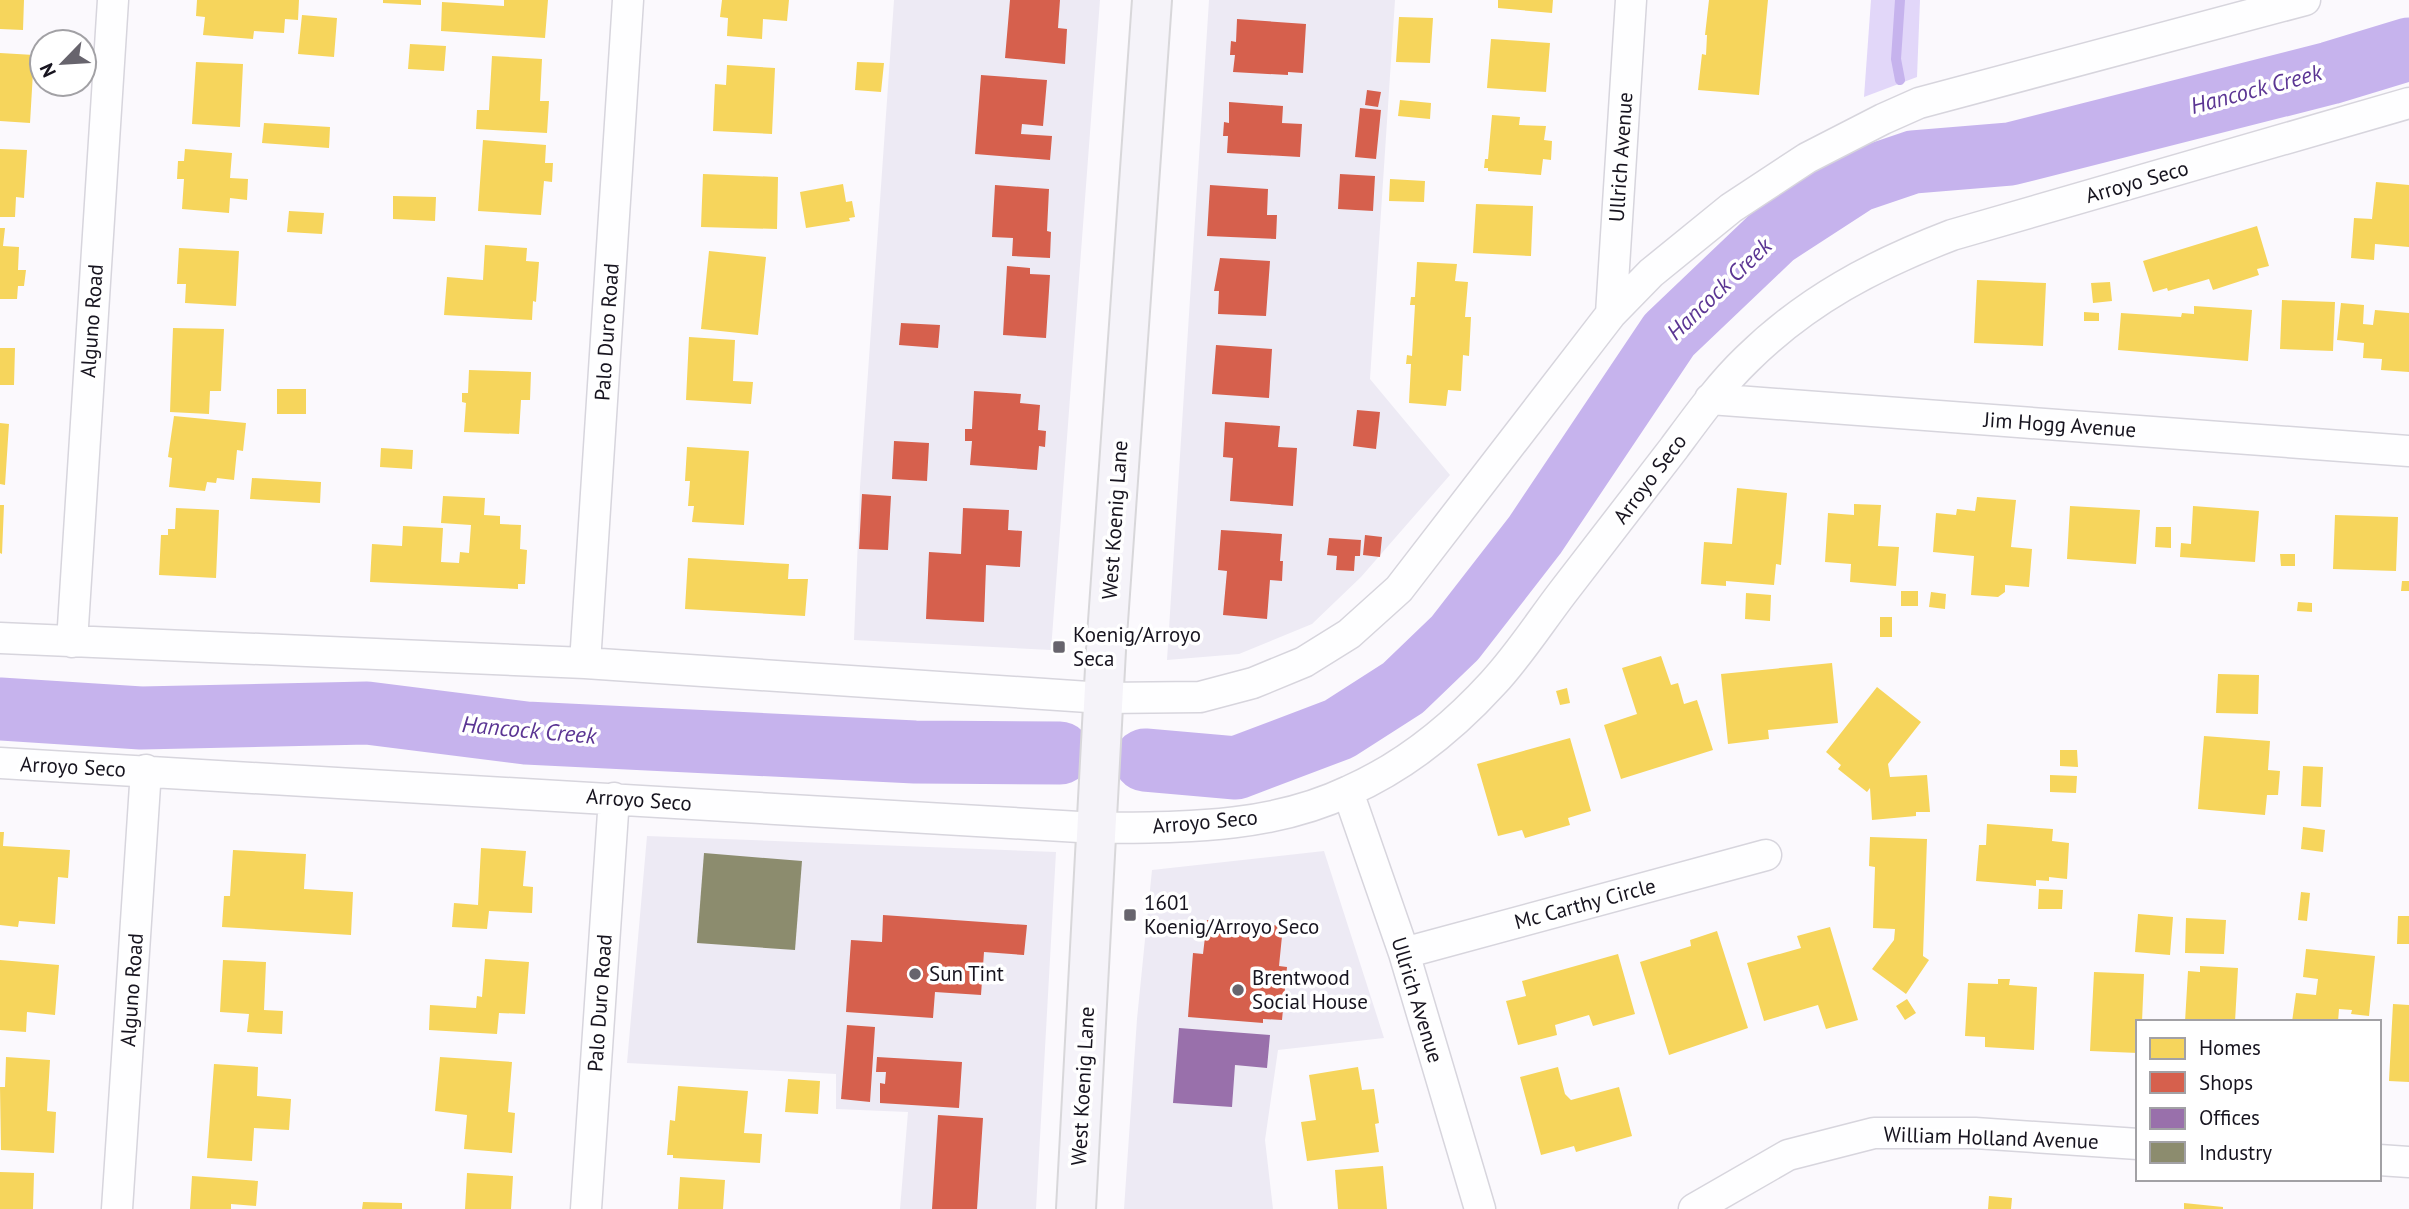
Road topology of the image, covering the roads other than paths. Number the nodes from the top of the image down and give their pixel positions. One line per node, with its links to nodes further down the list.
1 (113, 0): 11 (street, Alguno Road)
2 (628, 0): 12 (street, Palo Duro Road)
3 (1152, 0): 13 (main road, West Koenig Lane)
4 (1632, 0): 7 (street, Ullrich Avenue)
5 (2305, 0): 7 (street)
6 (2409, 103): 8 (street, Arroyo Seco)
7 (1611, 314): 13 (street)
8 (1710, 400): 9 (street, Jim Hogg Avenue); 16 (street, Arroyo Seco)
9 (2409, 451)
10 (0, 638): 11 (street)
11 (72, 642): 12 (street)
12 (585, 663): 13 (street)
13 (1103, 698): 18 (main road, West Koenig Lane)
14 (0, 763): 15 (street, Arroyo Seco)
15 (146, 771): 17 (street, Arroyo Seco); 24 (street, Alguno Road)
16 (1348, 792): 18 (street, Arroyo Seco); 20 (street, Ullrich Avenue)
17 (614, 798): 18 (street, Arroyo Seco); 25 (street, Palo Duro Road)
18 (1096, 828): 26 (main road, West Koenig Lane)
19 (1766, 855): 20 (street, Mc Carthy Circle)
20 (1405, 953): 27 (street, Ullrich Avenue)
21 (2136, 1144): 28 (street, William Holland Avenue)
22 (2381, 1160): 23 (street)
23 (2409, 1162)
24 (117, 1209)
25 (586, 1209)
26 (1076, 1209)
27 (1480, 1209)
28 (1694, 1209)

